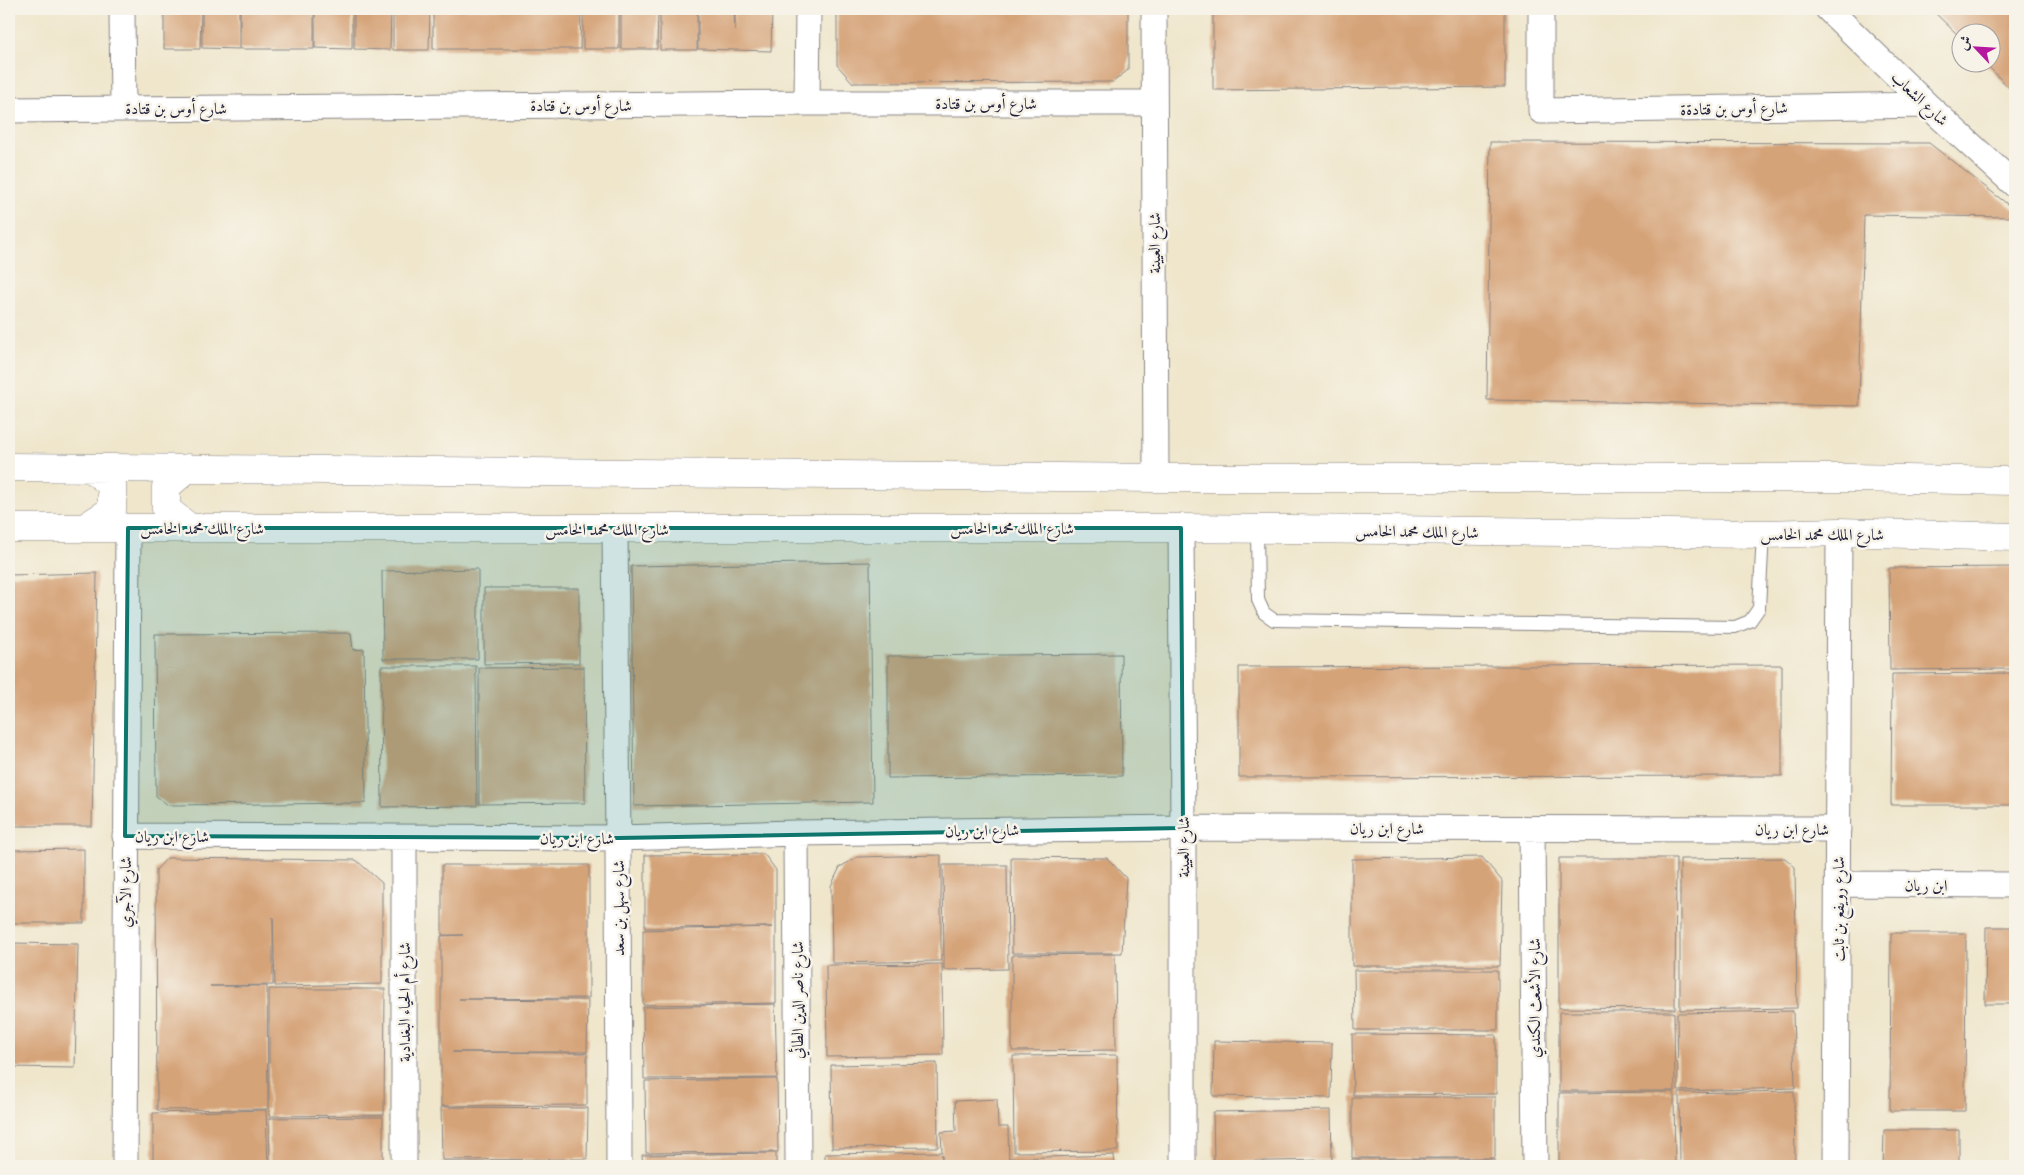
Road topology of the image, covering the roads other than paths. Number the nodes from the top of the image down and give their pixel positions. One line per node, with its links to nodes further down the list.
1 (122, 9): 9 (street)
2 (808, 9): 6 (street)
3 (1154, 9): 7 (street, شارع العيينة)
4 (1541, 9): 8 (street, شارع أوس بن قتادةة)
5 (1828, 9): 8 (street, شارع الشعاب)
6 (807, 103): 7 (street, شارع أوس بن قتادة); 9 (street, شارع أوس بن قتادة)
7 (1153, 103): 15 (street, شارع العيينة)
8 (1927, 105): 11 (street, شارع الشعاب)
9 (123, 108): 10 (street, شارع أوس بن قتادة)
10 (9, 110)
11 (2015, 185)
12 (9, 467): 14 (street)
13 (188, 468): 14 (street); 15 (street); 20 (street)
14 (92, 469): 18 (street)
15 (1156, 478): 16 (street)
16 (2015, 481)
17 (9, 528): 18 (street, شارع الملك محمد الخامس)
18 (84, 528): 19 (street, شارع الملك محمد الخامس)
19 (128, 528): 20 (street, شارع الملك محمد الخامس); 31 (street, شارع الآجري)
20 (190, 528): 22 (street, شارع الملك محمد الخامس)
21 (1181, 528): 22 (street, شارع الملك محمد الخامس); 23 (street, شارع الملك محمد الخامس); 27 (street, شارع العيينة)
22 (615, 529): 33 (street, شارع سهل بن سعد)
23 (1257, 529): 25 (street, شارع الملك محمد الخامس); 25 (lane)
24 (1839, 532): 25 (street, شارع الملك محمد الخامس); 26 (street, شارع الملك محمد الخامس); 28 (street, شارع رويفع بن ثابت)
25 (1763, 534)
26 (2015, 537)
27 (1183, 828): 29 (street, شارع ابن ريان); 30 (street, شارع ابن ريان); 40 (street, شارع العيينة)
28 (1838, 828): 29 (street, شارع ابن ريان); 34 (street, شارع رويفع بن ثابت)
29 (1532, 829): 41 (street, شارع الأشعث الكندي)
30 (796, 833): 33 (street, شارع ابن ريان); 39 (street, شارع ناصر الدين الطائي)
31 (126, 836): 32 (street, شارع ابن ريان); 36 (street, شارع الآجري)
32 (404, 838): 33 (street, شارع ابن ريان); 37 (street, شارع أم الحياء البغدادية)
33 (618, 838): 38 (street, شارع سهل بن سعد)
34 (1838, 884): 35 (street, ابن ريان); 42 (street, شارع رويفع بن ثابت)
35 (2015, 885)
36 (125, 1166)
37 (404, 1166)
38 (618, 1166)
39 (798, 1166)
40 (1183, 1166)
41 (1535, 1166)
42 (1836, 1166)

